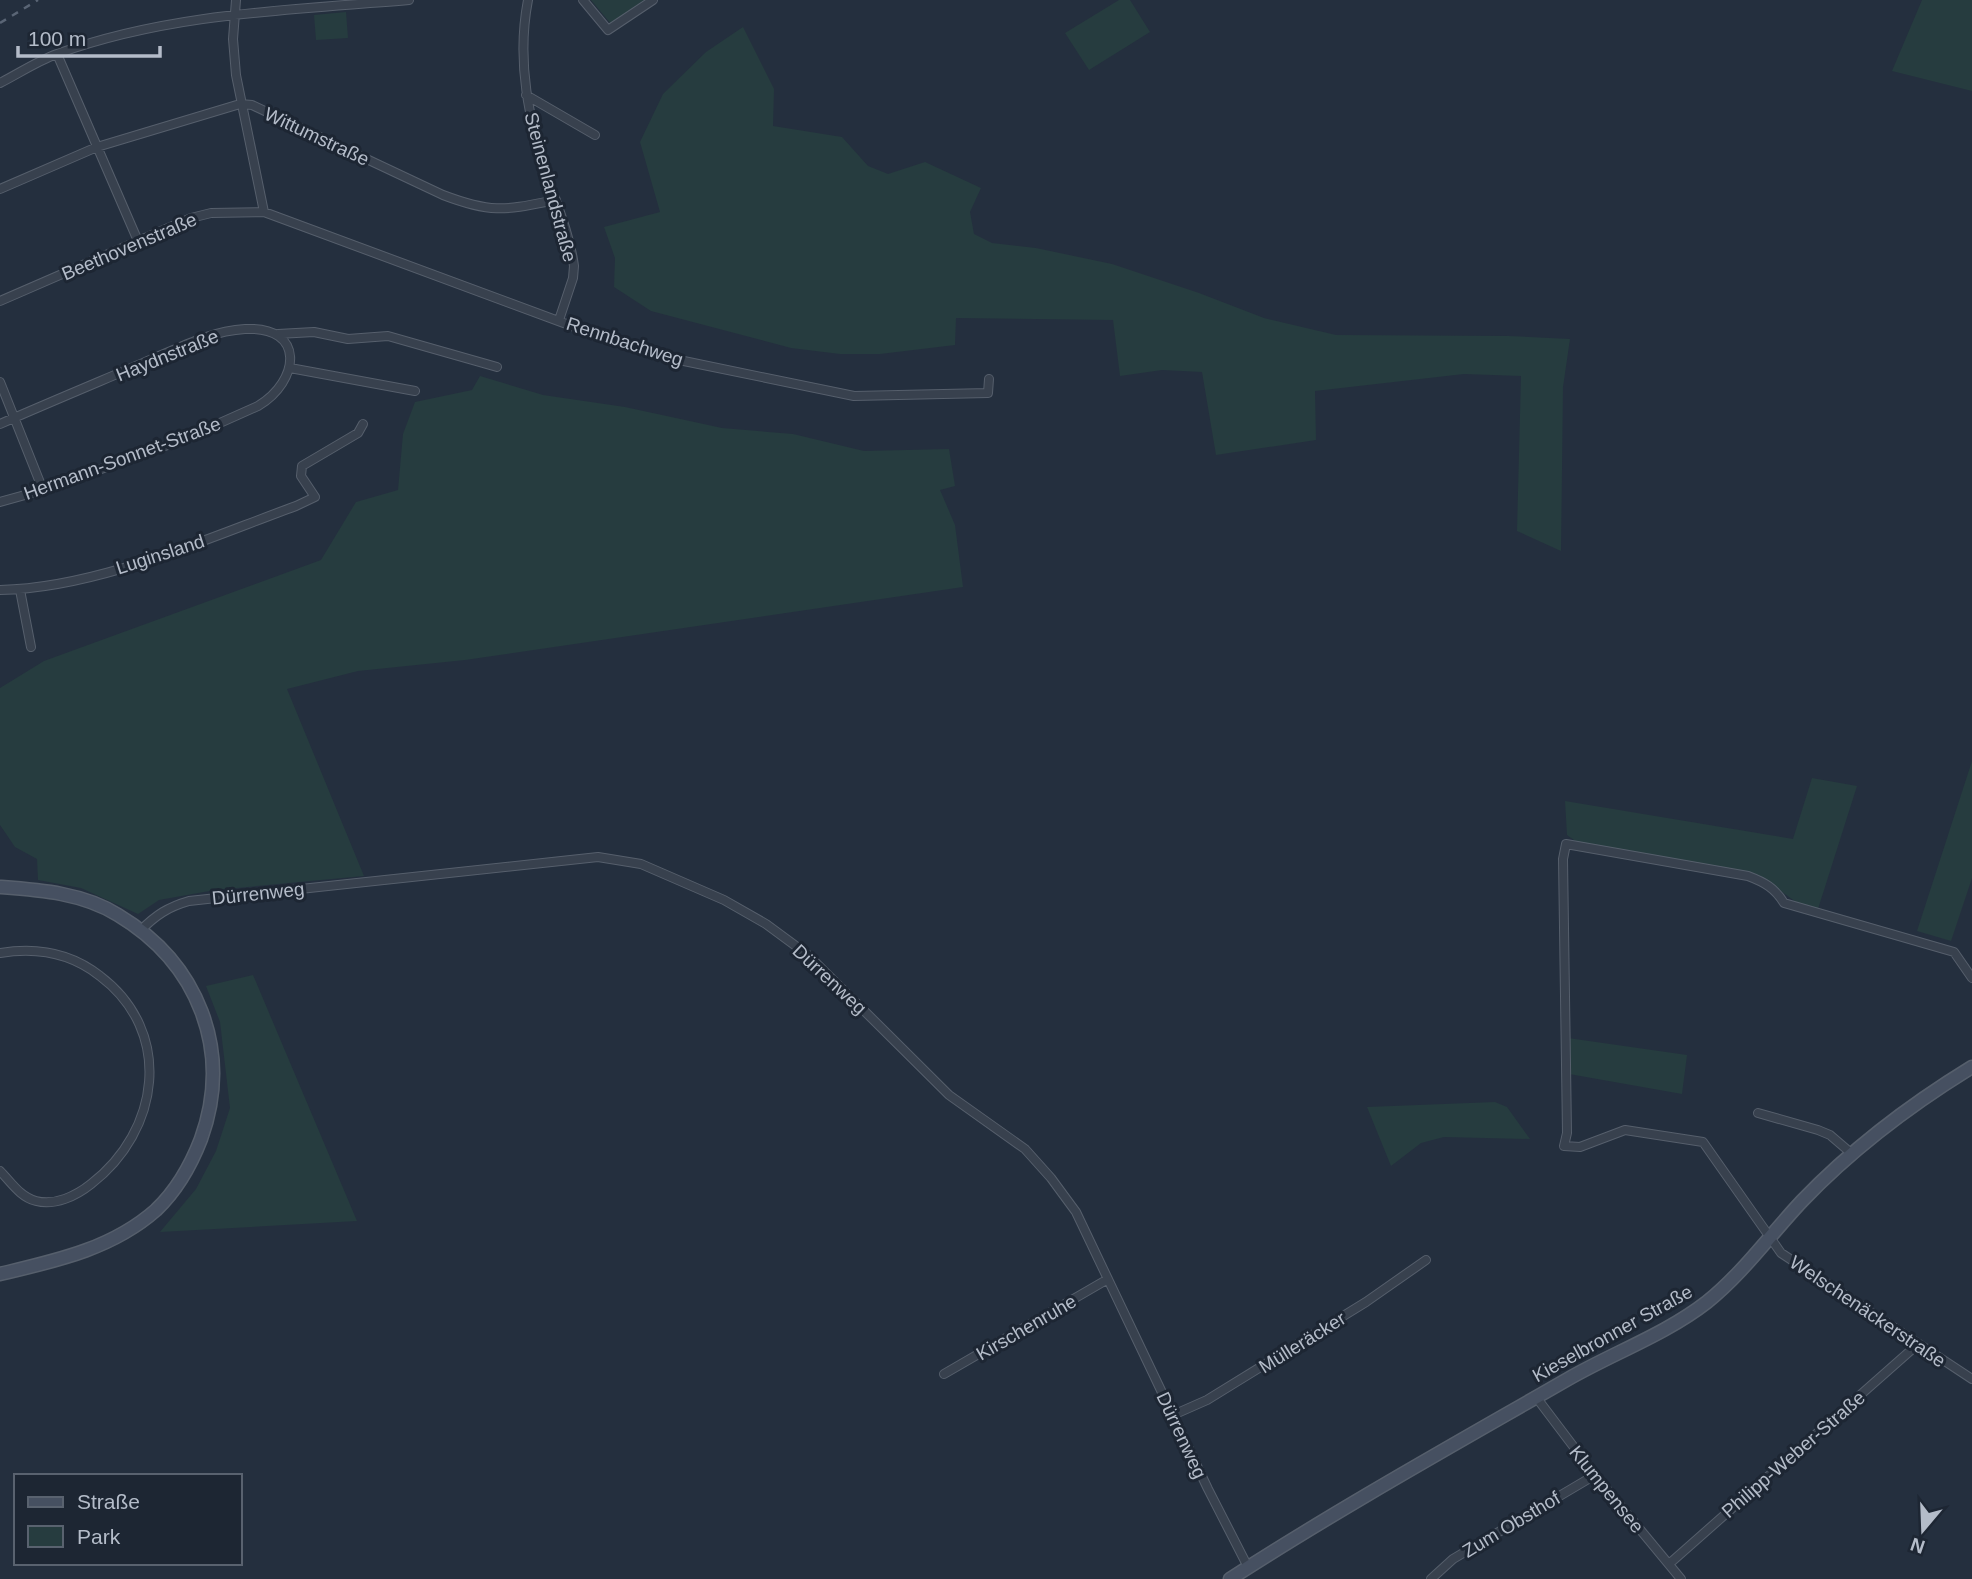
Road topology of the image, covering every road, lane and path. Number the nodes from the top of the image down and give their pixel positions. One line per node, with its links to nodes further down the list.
1 (236, 0): 6 (street)
2 (409, 0): 6 (street)
3 (528, 0): 9 (street, Steinenlandstraße)
4 (583, 0): 5 (street)
5 (653, 0)
6 (237, 15): 7 (street); 10 (street)
7 (57, 54): 8 (street); 12 (street)
8 (0, 83)
9 (526, 94): 11 (street, Steinenlandstraße); 14 (street, Steinenlandstraße)
10 (240, 104): 12 (street, Wittumstraße); 14 (street, Wittumstraße); 15 (street)
11 (595, 135)
12 (97, 147): 13 (street, Wittumstraße); 16 (street)
13 (0, 189)
14 (556, 200): 18 (street, Steinenlandstraße)
15 (264, 212): 16 (street, Beethovenstraße); 18 (street, Rennbachweg)
16 (138, 241): 17 (street, Beethovenstraße)
17 (0, 301)
18 (559, 320): 22 (street, Rennbachweg)
19 (278, 334): 20 (street, Haydnstraße); 21 (street); 25 (street, Haydnstraße)
20 (497, 367)
21 (290, 368): 24 (street); 28 (street, Hermann-Sonnet-Straße)
22 (989, 379)
23 (0, 382): 25 (street)
24 (415, 391)
25 (13, 418): 26 (street, Haydnstraße); 28 (street)
26 (0, 424)
27 (363, 424): 31 (street, Luginsland)
28 (43, 490): 29 (street, Hermann-Sonnet-Straße)
29 (0, 502)
30 (0, 590): 31 (street, Luginsland)
31 (20, 590): 32 (street)
32 (31, 647)
33 (0, 887): 34 (street)
34 (141, 930): 43 (street); 44 (street, Dürrenweg)
35 (0, 953): 40 (street)
36 (1972, 978): 41 (street, Welschenäckerstraße)
37 (1972, 1068): 39 (street, Kieselbronner Straße)
38 (1758, 1113): 39 (street)
39 (1851, 1153): 41 (street, Kieselbronner Straße)
40 (0, 1171)
41 (1770, 1237): 45 (street, Welschenäckerstraße); 48 (street, Kieselbronner Straße)
42 (1426, 1260): 49 (street, Mülleräcker)
43 (0, 1274)
44 (1108, 1279): 46 (street, Kirschenruhe); 49 (street, Dürrenweg)
45 (1918, 1344): 47 (street, Welschenäckerstraße); 51 (street, Philipp-Weber-Straße)
46 (944, 1374)
47 (1972, 1379)
48 (1536, 1397): 50 (street, Klumpensee); 52 (street, Kieselbronner Straße)
49 (1173, 1415): 52 (street, Dürrenweg)
50 (1595, 1475): 51 (street, Klumpensee); 54 (street, Zum Obsthof)
51 (1668, 1564): 55 (street, Klumpensee)
52 (1248, 1567): 53 (street, Kieselbronner Straße)
53 (1230, 1579)
54 (1431, 1579)
55 (1681, 1579)

